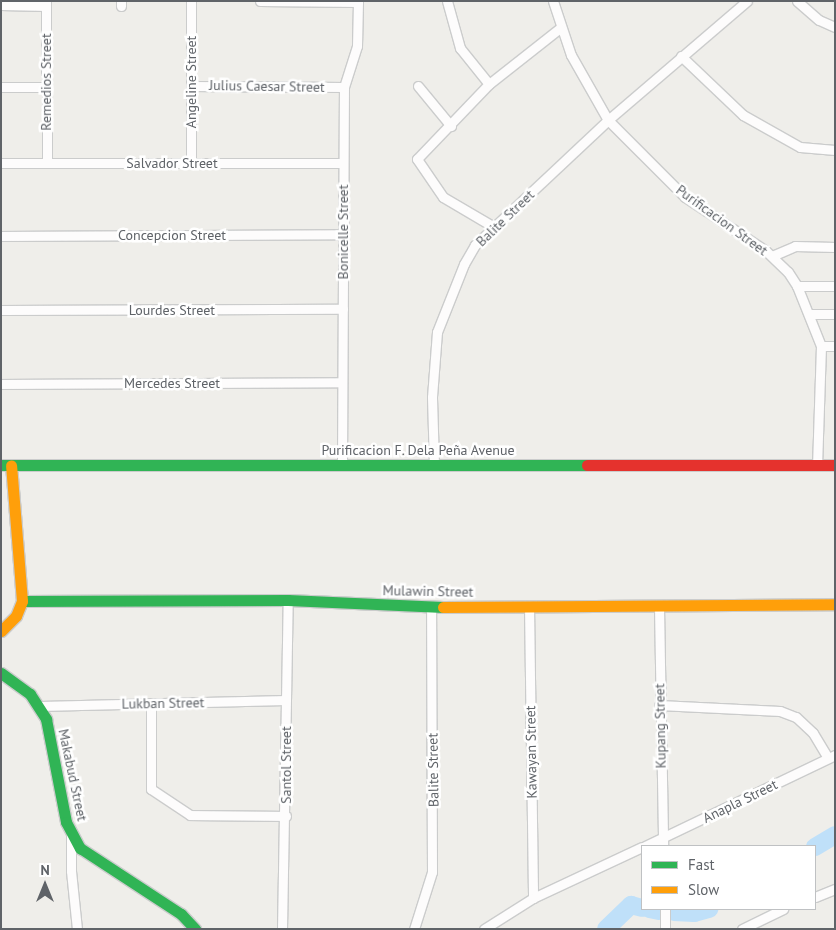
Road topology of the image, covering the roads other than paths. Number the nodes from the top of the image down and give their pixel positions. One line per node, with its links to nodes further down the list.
1 (191, 1): 14 (street, Angeline Street)
2 (260, 1): 7 (street)
3 (448, 1): 13 (street)
4 (553, 1): 11 (street, Purificacion Street)
5 (746, 1): 12 (street, Balite Street)
6 (797, 1): 10 (street)
7 (358, 2): 18 (street, Bonicelle Street)
8 (46, 4): 9 (street); 17 (street, Remedios Street)
9 (1, 5)
10 (835, 27)
11 (560, 28): 13 (street); 19 (street, Purificacion Street)
12 (681, 56): 19 (street, Balite Street); 21 (street)
13 (489, 84): 20 (street)
14 (191, 86): 18 (street, Julius Caesar Street); 24 (street, Angeline Street)
15 (418, 86): 20 (street)
16 (1, 87): 17 (street)
17 (46, 87): 23 (street, Remedios Street)
18 (344, 87): 25 (street, Bonicelle Street)
19 (608, 120): 26 (street, Balite Street); 30 (street, Purificacion Street)
20 (451, 126): 26 (street)
21 (835, 150)
22 (1, 163): 23 (street, Salvador Street)
23 (47, 163): 24 (street, Salvador Street)
24 (191, 163): 25 (street, Salvador Street)
25 (343, 163): 27 (street, Bonicelle Street)
26 (494, 227): 45 (street, Balite Street)
27 (343, 234): 28 (street, Concepcion Street); 33 (street, Bonicelle Street)
28 (1, 236)
29 (835, 247): 30 (street)
30 (772, 256): 31 (street, Purificacion Street)
31 (797, 286): 32 (street); 35 (street, Purificacion Street)
32 (835, 286)
33 (343, 309): 34 (street, Lourdes Street); 39 (street, Bonicelle Street)
34 (1, 310)
35 (810, 314): 36 (street); 37 (street, Purificacion Street)
36 (835, 314)
37 (821, 346): 38 (street); 43 (street, Purificacion Street)
38 (835, 346)
39 (342, 382): 40 (street, Mercedes Street); 42 (street, Bonicelle Street)
40 (1, 384)
41 (6, 465): 42 (street, Purificacion F. Dela Peña Avenue); 46 (street)
42 (342, 465): 45 (street, Purificacion F. Dela Peña Avenue)
43 (816, 465): 44 (street, Purificacion F. Dela Peña Avenue); 45 (street, Purificacion F. Dela Peña Avenue)
44 (835, 465)
45 (434, 466)
46 (22, 600): 47 (street, Mulawin Street); 52 (street)
47 (288, 600): 50 (street, Mulawin Street); 54 (street, Santol Street)
48 (835, 604): 51 (street, Mulawin Street)
49 (529, 606): 50 (street, Mulawin Street); 51 (street, Mulawin Street); 65 (street, Kawayan Street)
50 (431, 607): 71 (street, Balite Street)
51 (659, 607): 56 (street, Kupang Street)
52 (1, 631)
53 (1, 673): 57 (street, Makabud Street)
54 (286, 700): 55 (street, Lukban Street); 59 (street, Santol Street)
55 (152, 703): 57 (street, Lukban Street); 59 (street)
56 (660, 705): 58 (street); 61 (street, Kupang Street)
57 (40, 706): 60 (street, Makabud Street)
58 (832, 756): 61 (street, Anapla Street)
59 (286, 816): 70 (street, Santol Street)
60 (71, 836): 68 (street); 69 (street, Makabud Street)
61 (663, 842)
62 (641, 848): 65 (street, Anapla Street)
63 (835, 889): 64 (street)
64 (816, 897)
65 (533, 898): 72 (street, Anapla Street)
66 (665, 910): 73 (street)
67 (781, 910): 74 (street)
68 (77, 929)
69 (195, 929)
70 (282, 929)
71 (414, 929)
72 (484, 929)
73 (665, 929)
74 (742, 929)

